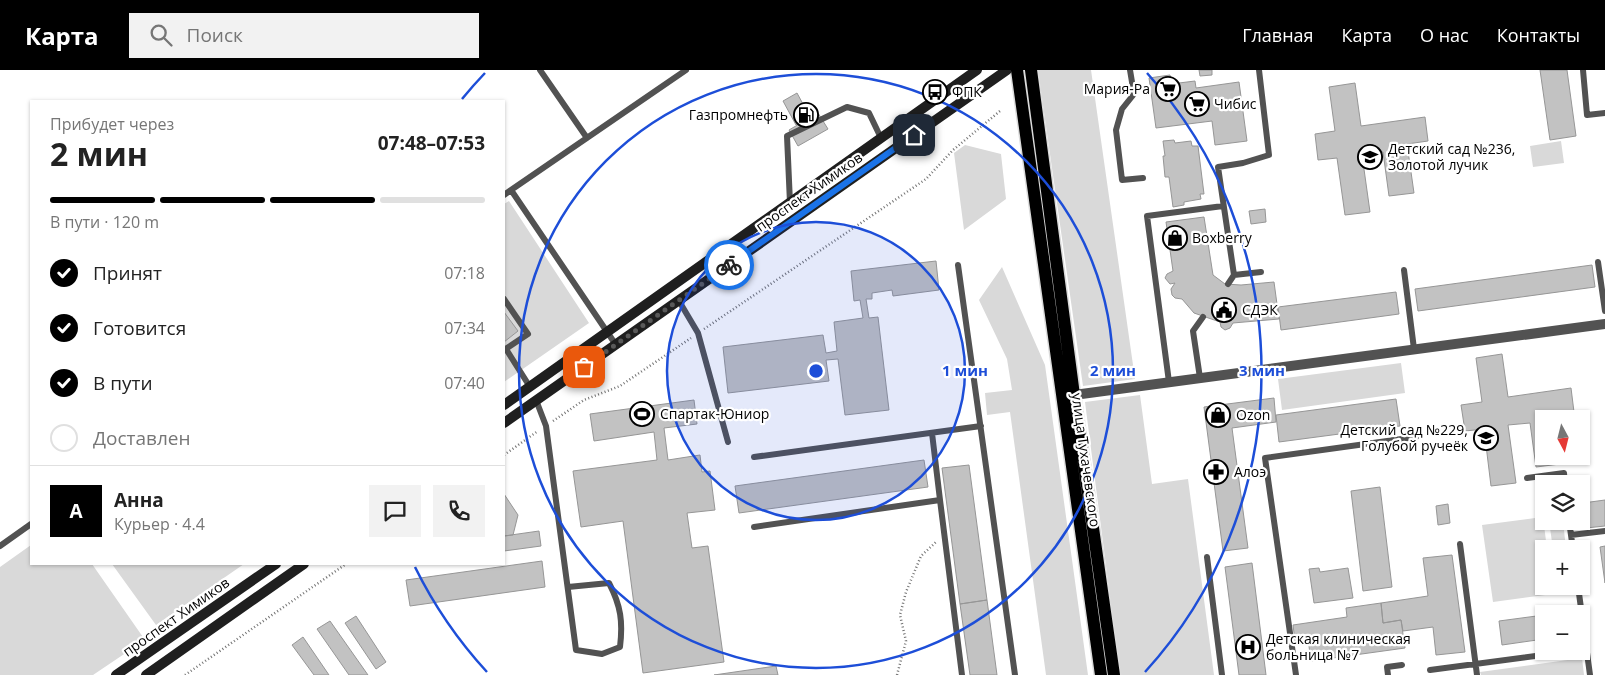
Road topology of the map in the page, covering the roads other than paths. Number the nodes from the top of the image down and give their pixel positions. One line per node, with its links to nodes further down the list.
1 (540, 70): 11 (lane)
2 (686, 70): 11 (lane)
3 (977, 70): 12 (main road, проспект Химиков)
4 (1007, 70): 25 (main road, проспект Химиков)
5 (1017, 70): 71 (main road, улица Тухачевского)
6 (1031, 70): 36 (main road, улица Тухачевского)
7 (1130, 70): 13 (lane)
8 (1258, 70): 17 (lane)
9 (1582, 70): 10 (lane)
10 (1605, 113)
11 (587, 138): 14 (lane)
12 (881, 138): 16 (main road, проспект Химиков); 16 (lane)
13 (1143, 178)
14 (511, 190): 15 (lane); 29 (lane)
15 (505, 194)
16 (790, 203): 29 (main road, проспект Химиков)
17 (1224, 206): 22 (lane); 34 (lane)
18 (1598, 262): 26 (lane)
19 (958, 265): 40 (lane)
20 (1404, 270): 32 (lane)
21 (1261, 272): 22 (lane)
22 (1234, 275): 23 (lane)
23 (1228, 284)
24 (505, 300): 31 (lane)
25 (679, 301): 30 (main road, проспект Химиков); 43 (lane)
26 (1605, 311)
27 (1203, 318): 33 (lane)
28 (1605, 324): 32 (street)
29 (608, 332): 30 (lane); 35 (main road, проспект Химиков)
30 (616, 345): 37 (main road, проспект Химиков)
31 (505, 350): 35 (lane)
32 (1414, 350): 33 (street)
33 (1200, 378): 34 (street)
34 (1169, 382): 36 (street)
35 (530, 386): 38 (main road, проспект Химиков)
36 (1074, 395): 72 (main road, улица Тухачевского)
37 (536, 400): 39 (main road, проспект Химиков); 61 (lane)
38 (505, 404)
39 (505, 422)
40 (981, 426): 41 (lane); 70 (lane)
41 (932, 433): 44 (lane); 49 (lane)
42 (1416, 437): 74 (lane)
43 (728, 442)
44 (754, 457)
45 (1549, 475): 46 (lane)
46 (1564, 475)
47 (1535, 477): 48 (lane)
48 (1527, 478)
49 (940, 500): 51 (lane); 69 (lane)
50 (30, 525): 57 (lane)
51 (754, 527)
52 (1571, 530): 54 (lane)
53 (1605, 531): 54 (lane)
54 (1571, 536): 55 (lane)
55 (1572, 540)
56 (1460, 544): 64 (lane)
57 (0, 546)
58 (1207, 557): 73 (lane)
59 (275, 565): 67 (main road, проспект Химиков)
60 (303, 565): 68 (main road)
61 (568, 587): 61 (lane)
62 (1535, 656): 64 (lane)
63 (1586, 660): 77 (lane)
64 (1476, 664): 66 (lane); 76 (lane)
65 (1402, 665): 75 (lane)
66 (1430, 670)
67 (116, 675)
68 (146, 675)
69 (962, 675)
70 (1015, 675)
71 (1100, 675)
72 (1114, 675)
73 (1222, 675)
74 (1296, 675)
75 (1388, 675)
76 (1477, 675)
77 (1590, 675)

